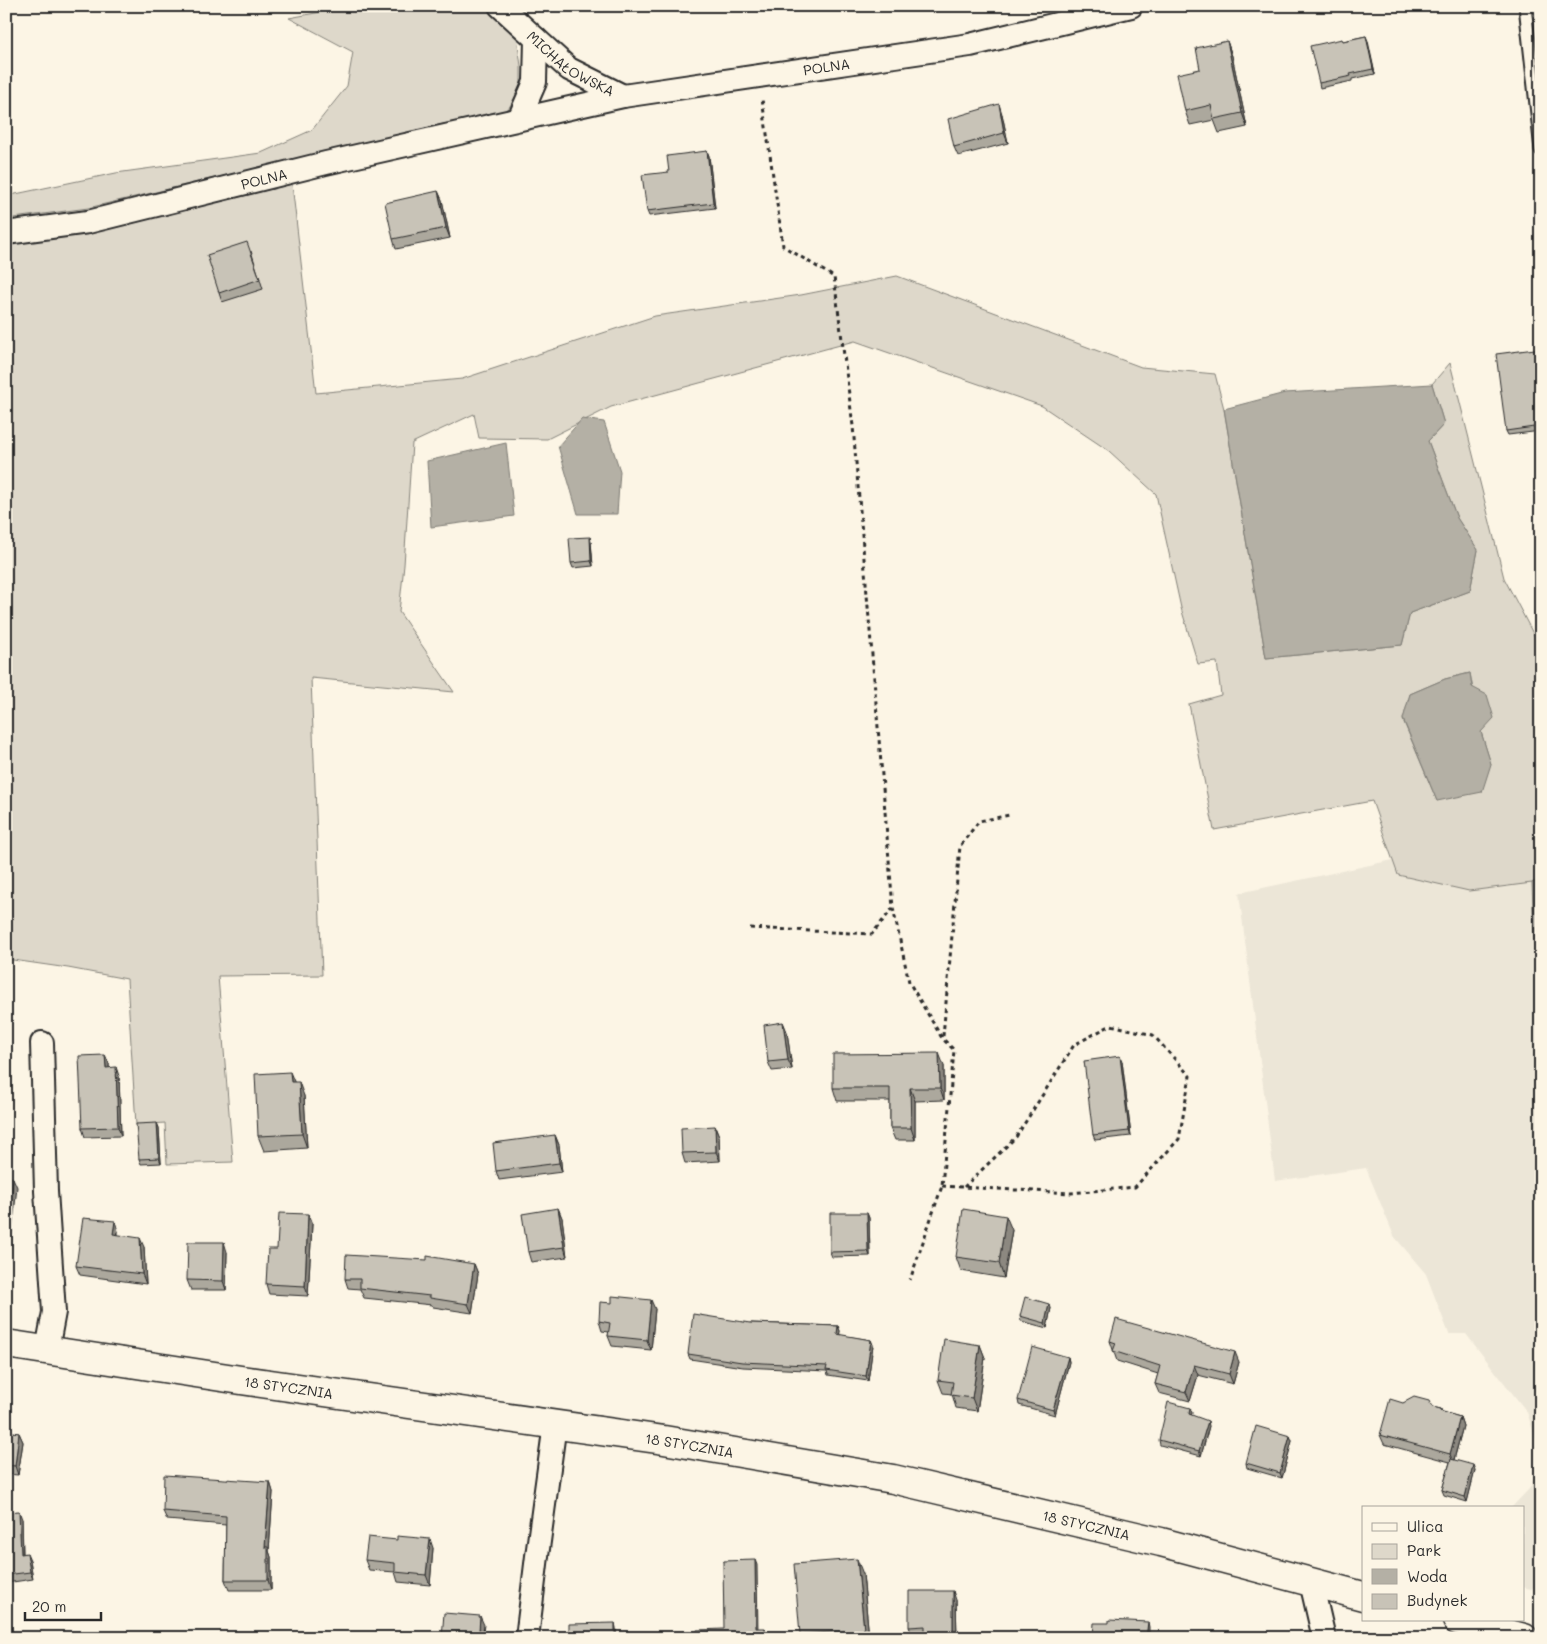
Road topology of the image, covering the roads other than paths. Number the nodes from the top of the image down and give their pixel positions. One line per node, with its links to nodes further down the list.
1 (500, 6): 4 (street, MICHAŁOWSKA)
2 (1131, 6): 5 (street, POLNA)
3 (1525, 6): 7 (lane)
4 (536, 39): 5 (street, MICHAŁOWSKA); 6 (street)
5 (623, 96): 6 (street, POLNA)
6 (519, 119): 8 (street, POLNA)
7 (1541, 150)
8 (6, 233)
9 (42, 1043): 11 (street)
10 (6, 1344): 11 (street, 18 STYCZNIA)
11 (47, 1350): 12 (street, 18 STYCZNIA)
12 (555, 1424): 13 (street, 18 STYCZNIA); 16 (street)
13 (1311, 1582): 14 (street, 18 STYCZNIA); 17 (street)
14 (1362, 1596)
15 (1464, 1622): 18 (street)
16 (527, 1638)
17 (1324, 1638)
18 (1524, 1638)

